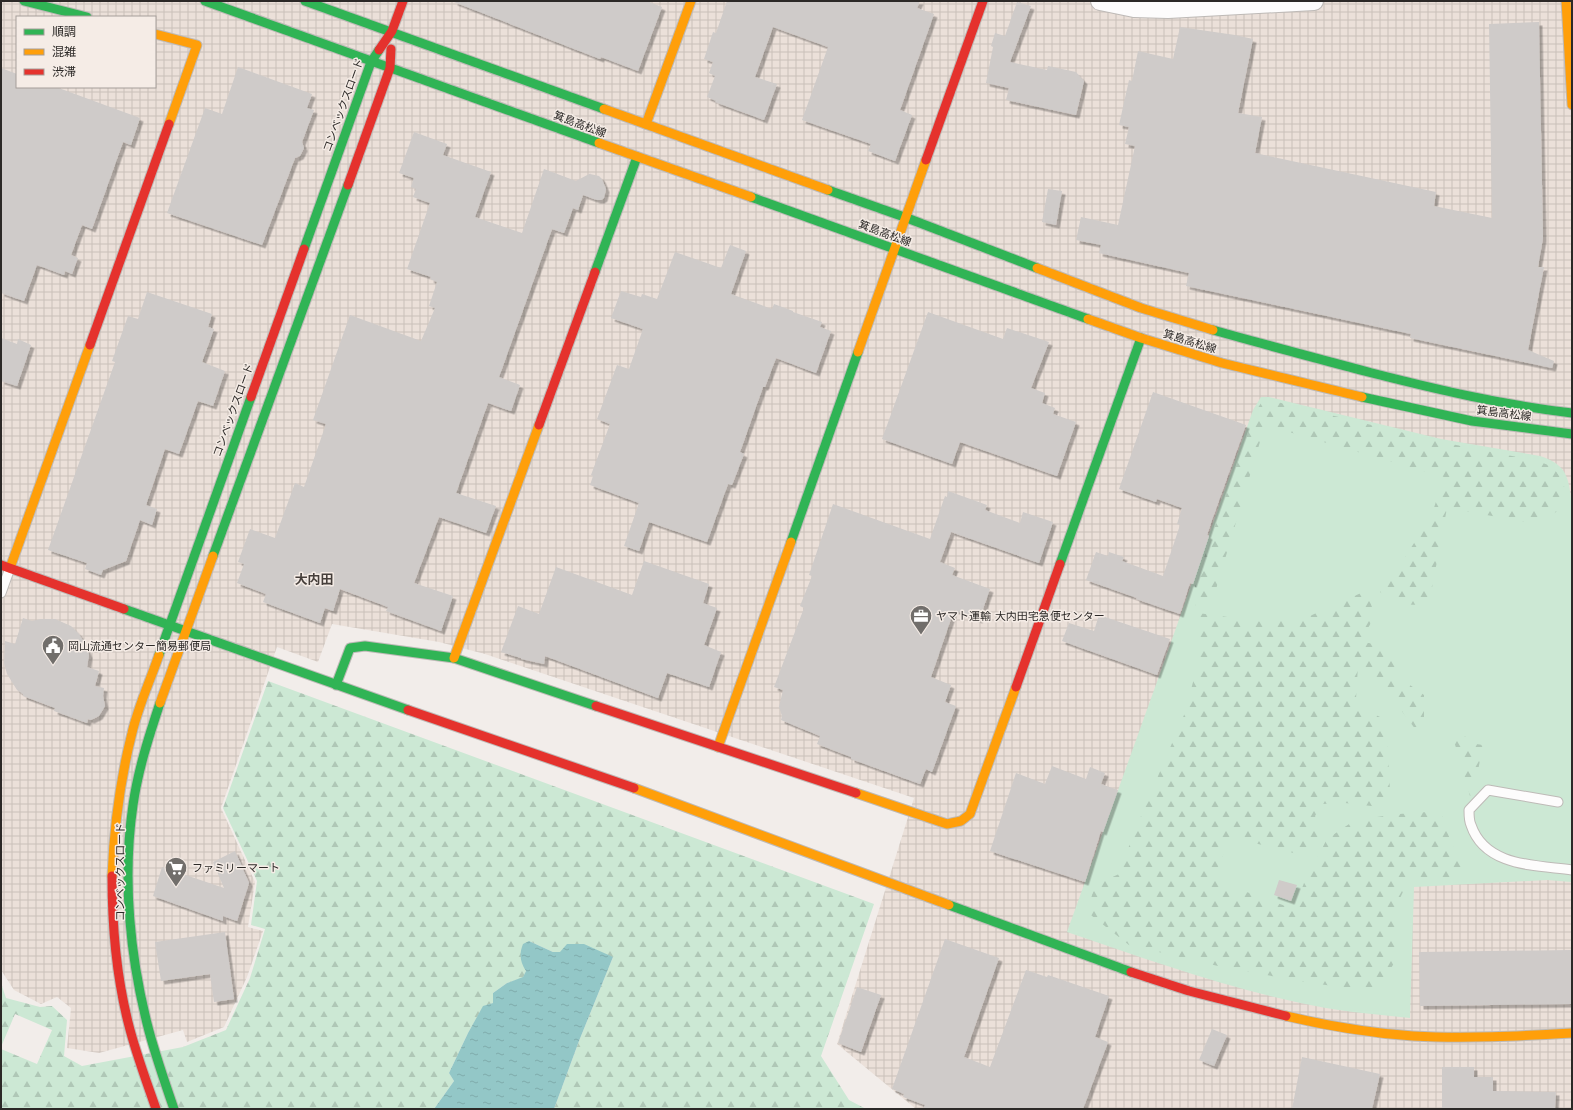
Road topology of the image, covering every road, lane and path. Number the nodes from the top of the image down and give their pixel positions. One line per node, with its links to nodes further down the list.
1 (24, 1): 10 (street)
2 (206, 1): 13 (street, 箕島高松線)
3 (305, 1): 11 (street, 箕島高松線)
4 (403, 1): 11 (street)
5 (692, 1): 16 (street)
6 (983, 1): 18 (street)
7 (1100, 1): 8 (street)
8 (1314, 1)
9 (1566, 1): 15 (street)
10 (83, 16)
11 (392, 32): 13 (street, コンベックスロード); 14 (street, コンベックスロード); 16 (street, 箕島高松線)
12 (156, 34): 24 (street)
13 (371, 62): 14 (street, 箕島高松線); 26 (street, コンベックスロード)
14 (390, 68): 17 (street, 箕島高松線); 27 (street, コンベックスロード)
15 (1572, 105)
16 (646, 124): 18 (street, 箕島高松線)
17 (637, 157): 19 (street, 箕島高松線); 28 (street)
18 (907, 218): 19 (street); 21 (street, 箕島高松線)
19 (895, 250): 20 (street, 箕島高松線); 30 (street)
20 (1141, 338): 22 (street, 箕島高松線); 30 (street)
21 (1572, 413)
22 (1572, 434)
23 (1, 565): 24 (street)
24 (10, 568): 25 (lane); 26 (street)
25 (1, 593)
26 (169, 625): 27 (street); 34 (street, コンベックスロード)
27 (186, 631): 29 (street); 35 (street, コンベックスロード)
28 (454, 658): 29 (street); 30 (street)
29 (336, 685): 33 (street)
30 (718, 747)
31 (1558, 802): 32 (lane)
32 (1572, 870)
33 (1572, 1033)
34 (156, 1109)
35 (174, 1109)

